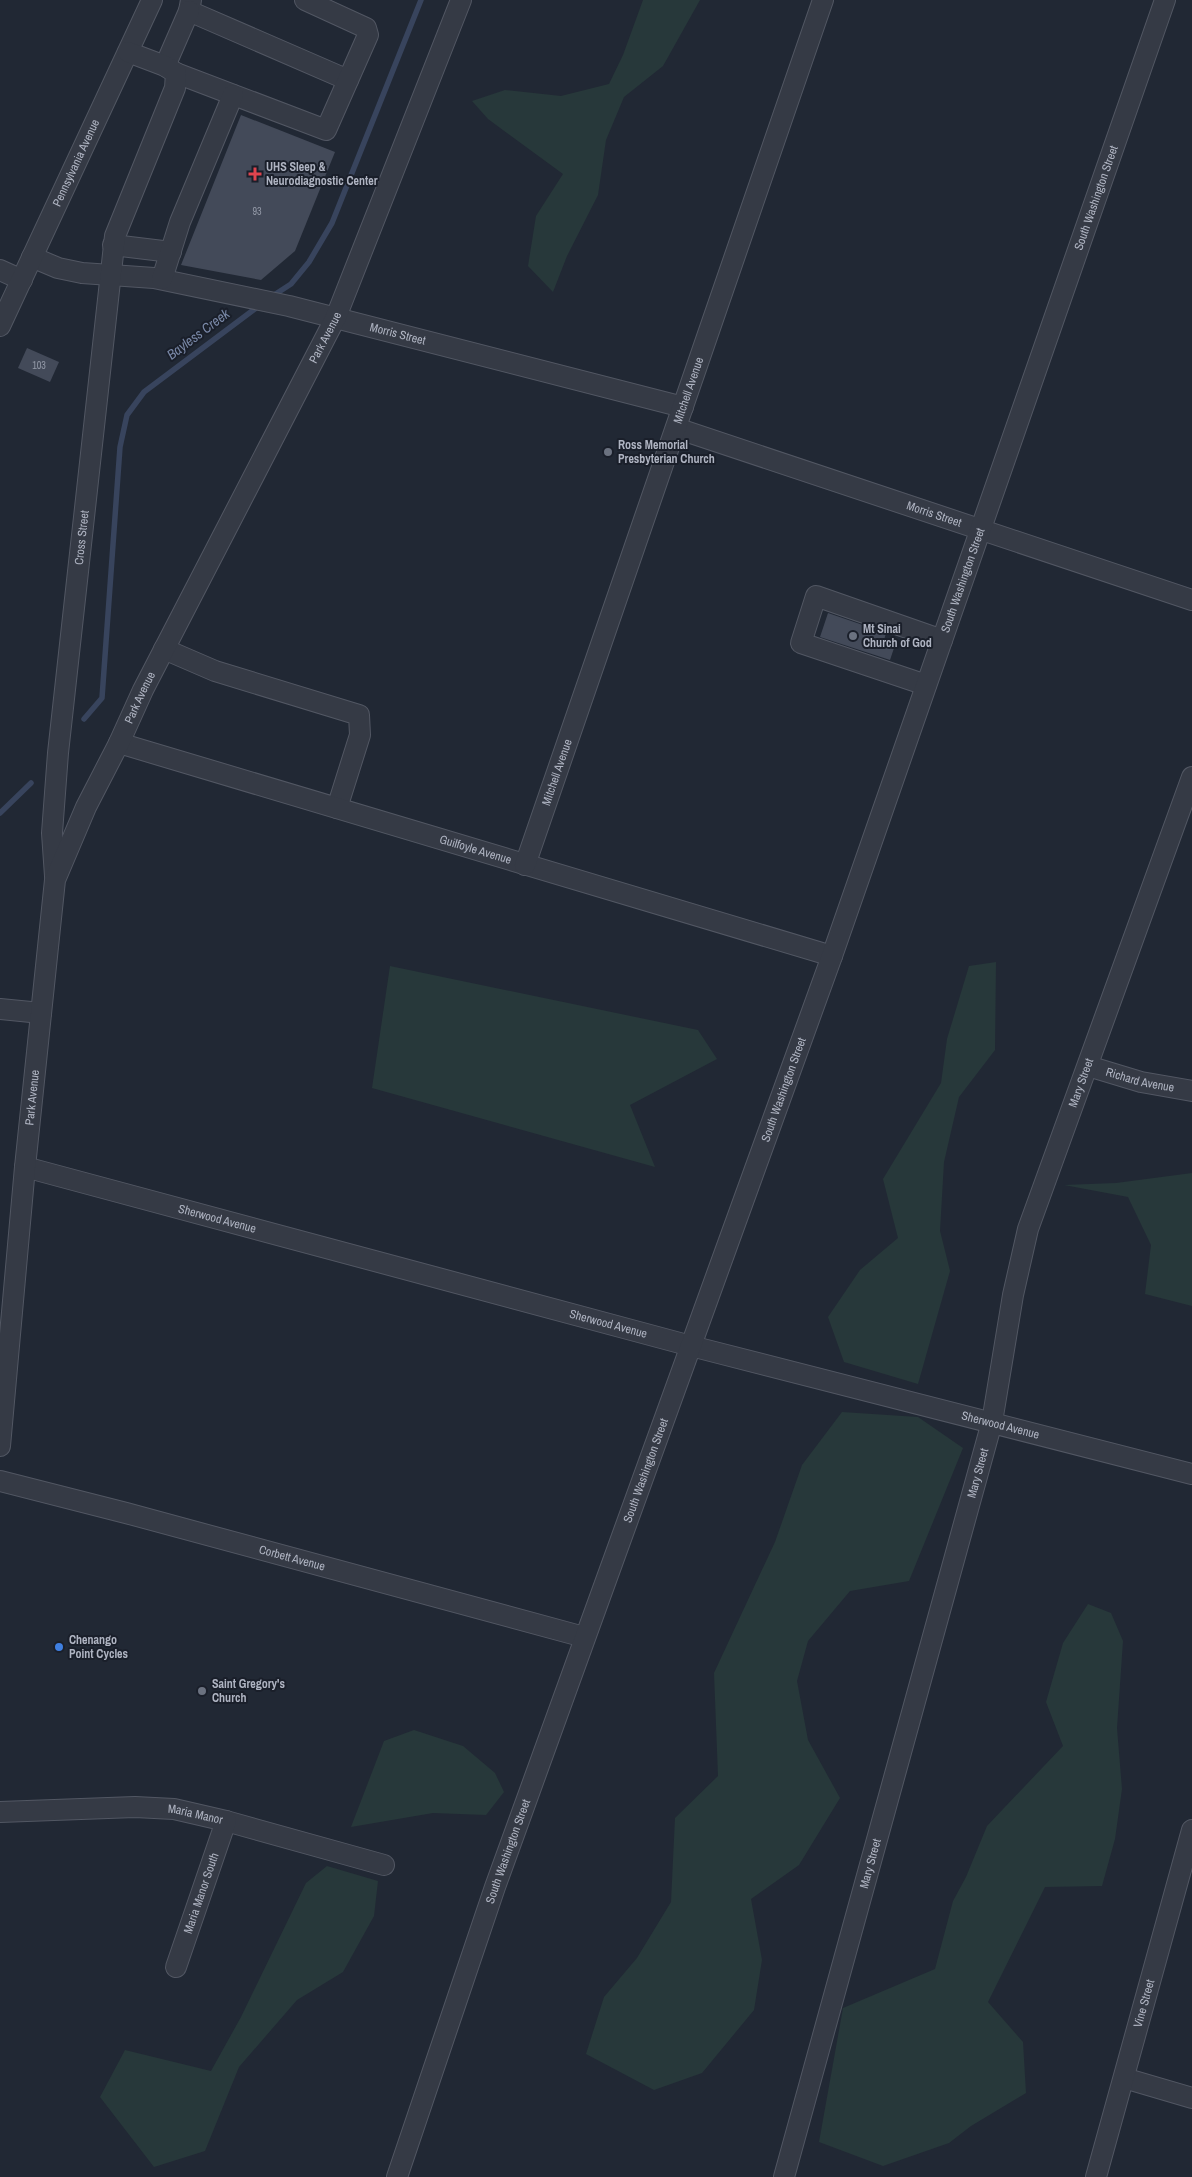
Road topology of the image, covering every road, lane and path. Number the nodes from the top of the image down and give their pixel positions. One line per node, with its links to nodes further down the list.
1 (152, 0): 7 (street, Pennsylvania Avenue)
2 (305, 0): 9 (street)
3 (462, 0): 18 (street, Park Avenue)
4 (823, 0): 20 (street, Mitchell Avenue)
5 (1165, 0): 22 (street, South Washington Street)
6 (190, 6): 8 (street, Cross Street); 9 (street)
7 (128, 52): 8 (street); 13 (street, Pennsylvania Avenue)
8 (171, 69): 10 (street); 11 (street, Cross Street)
9 (348, 80): 10 (street)
10 (233, 95): 12 (street)
11 (113, 245): 12 (street); 15 (street, Cross Street)
12 (171, 252): 16 (street)
13 (32, 257): 15 (street); 17 (street, Pennsylvania Avenue)
14 (0, 270): 17 (street)
15 (109, 276): 16 (street, Morris Street); 31 (street, Cross Street)
16 (162, 279): 18 (street, Morris Street)
17 (22, 280): 19 (street, Pennsylvania Avenue)
18 (336, 317): 20 (street, Morris Street); 25 (street, Park Avenue)
19 (0, 326)
20 (683, 408): 21 (street, Mitchell Avenue)
21 (676, 428): 22 (street, Morris Street); 30 (street, Mitchell Avenue)
22 (980, 529): 23 (street, Morris Street); 24 (street, South Washington Street)
23 (1192, 600)
24 (942, 640): 26 (street, South Washington Street); 26 (street)
25 (164, 649): 27 (street, Park Avenue); 29 (street)
26 (926, 685): 32 (street, South Washington Street)
27 (119, 743): 29 (street, Guilfoyle Avenue); 31 (street, Park Avenue)
28 (1192, 777): 35 (street, Mary Street)
29 (337, 808): 30 (street, Guilfoyle Avenue)
30 (525, 865): 32 (street, Guilfoyle Avenue)
31 (55, 880): 34 (street, Park Avenue)
32 (832, 956): 38 (street, South Washington Street)
33 (0, 1009): 34 (street)
34 (41, 1013): 37 (street, Park Avenue)
35 (1088, 1066): 36 (street, Richard Avenue); 39 (street, Mary Street)
36 (1192, 1091)
37 (25, 1167): 38 (street, Sherwood Avenue); 40 (street, Park Avenue)
38 (691, 1346): 39 (street, Sherwood Avenue); 43 (street, South Washington Street)
39 (992, 1422): 41 (street, Sherwood Avenue); 52 (street, Mary Street)
40 (0, 1446)
41 (1192, 1474)
42 (0, 1481): 43 (street, Corbett Avenue)
43 (584, 1637): 51 (street, South Washington Street)
44 (0, 1812): 45 (street, Maria Manor)
45 (226, 1820): 47 (street, Maria Manor); 48 (street, Maria Manor South)
46 (1192, 1830): 49 (street, Vine Street)
47 (384, 1865)
48 (176, 1967)
49 (1124, 2078): 50 (street); 53 (street, Vine Street)
50 (1192, 2098)
51 (397, 2177)
52 (784, 2177)
53 (1096, 2177)

